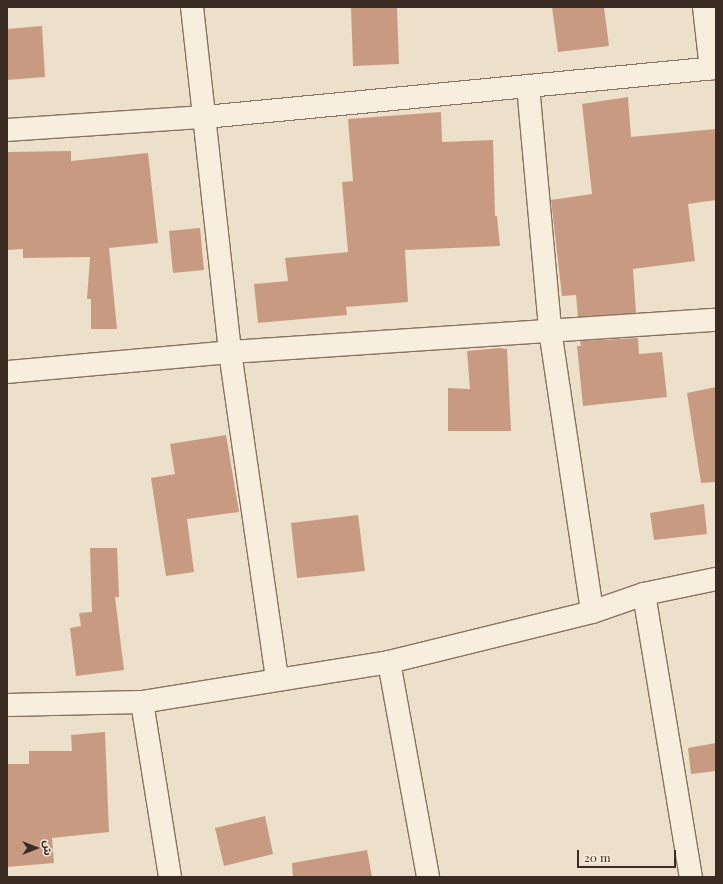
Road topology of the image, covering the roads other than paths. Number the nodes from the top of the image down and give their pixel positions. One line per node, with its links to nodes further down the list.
1 (192, 7): 5 (street)
2 (704, 7): 3 (street)
3 (713, 69): 4 (street)
4 (528, 86): 5 (street); 8 (street)
5 (205, 117): 6 (street); 9 (street)
6 (7, 130)
7 (716, 320): 8 (street)
8 (550, 330): 9 (street); 13 (street)
9 (230, 352): 10 (street); 15 (street)
10 (7, 372)
11 (716, 579): 12 (street)
12 (644, 594): 13 (street); 20 (street)
13 (592, 612): 14 (street)
14 (389, 662): 15 (street); 19 (street)
15 (277, 679): 16 (street)
16 (142, 702): 17 (street); 18 (street)
17 (7, 705)
18 (170, 877)
19 (428, 877)
20 (691, 877)

